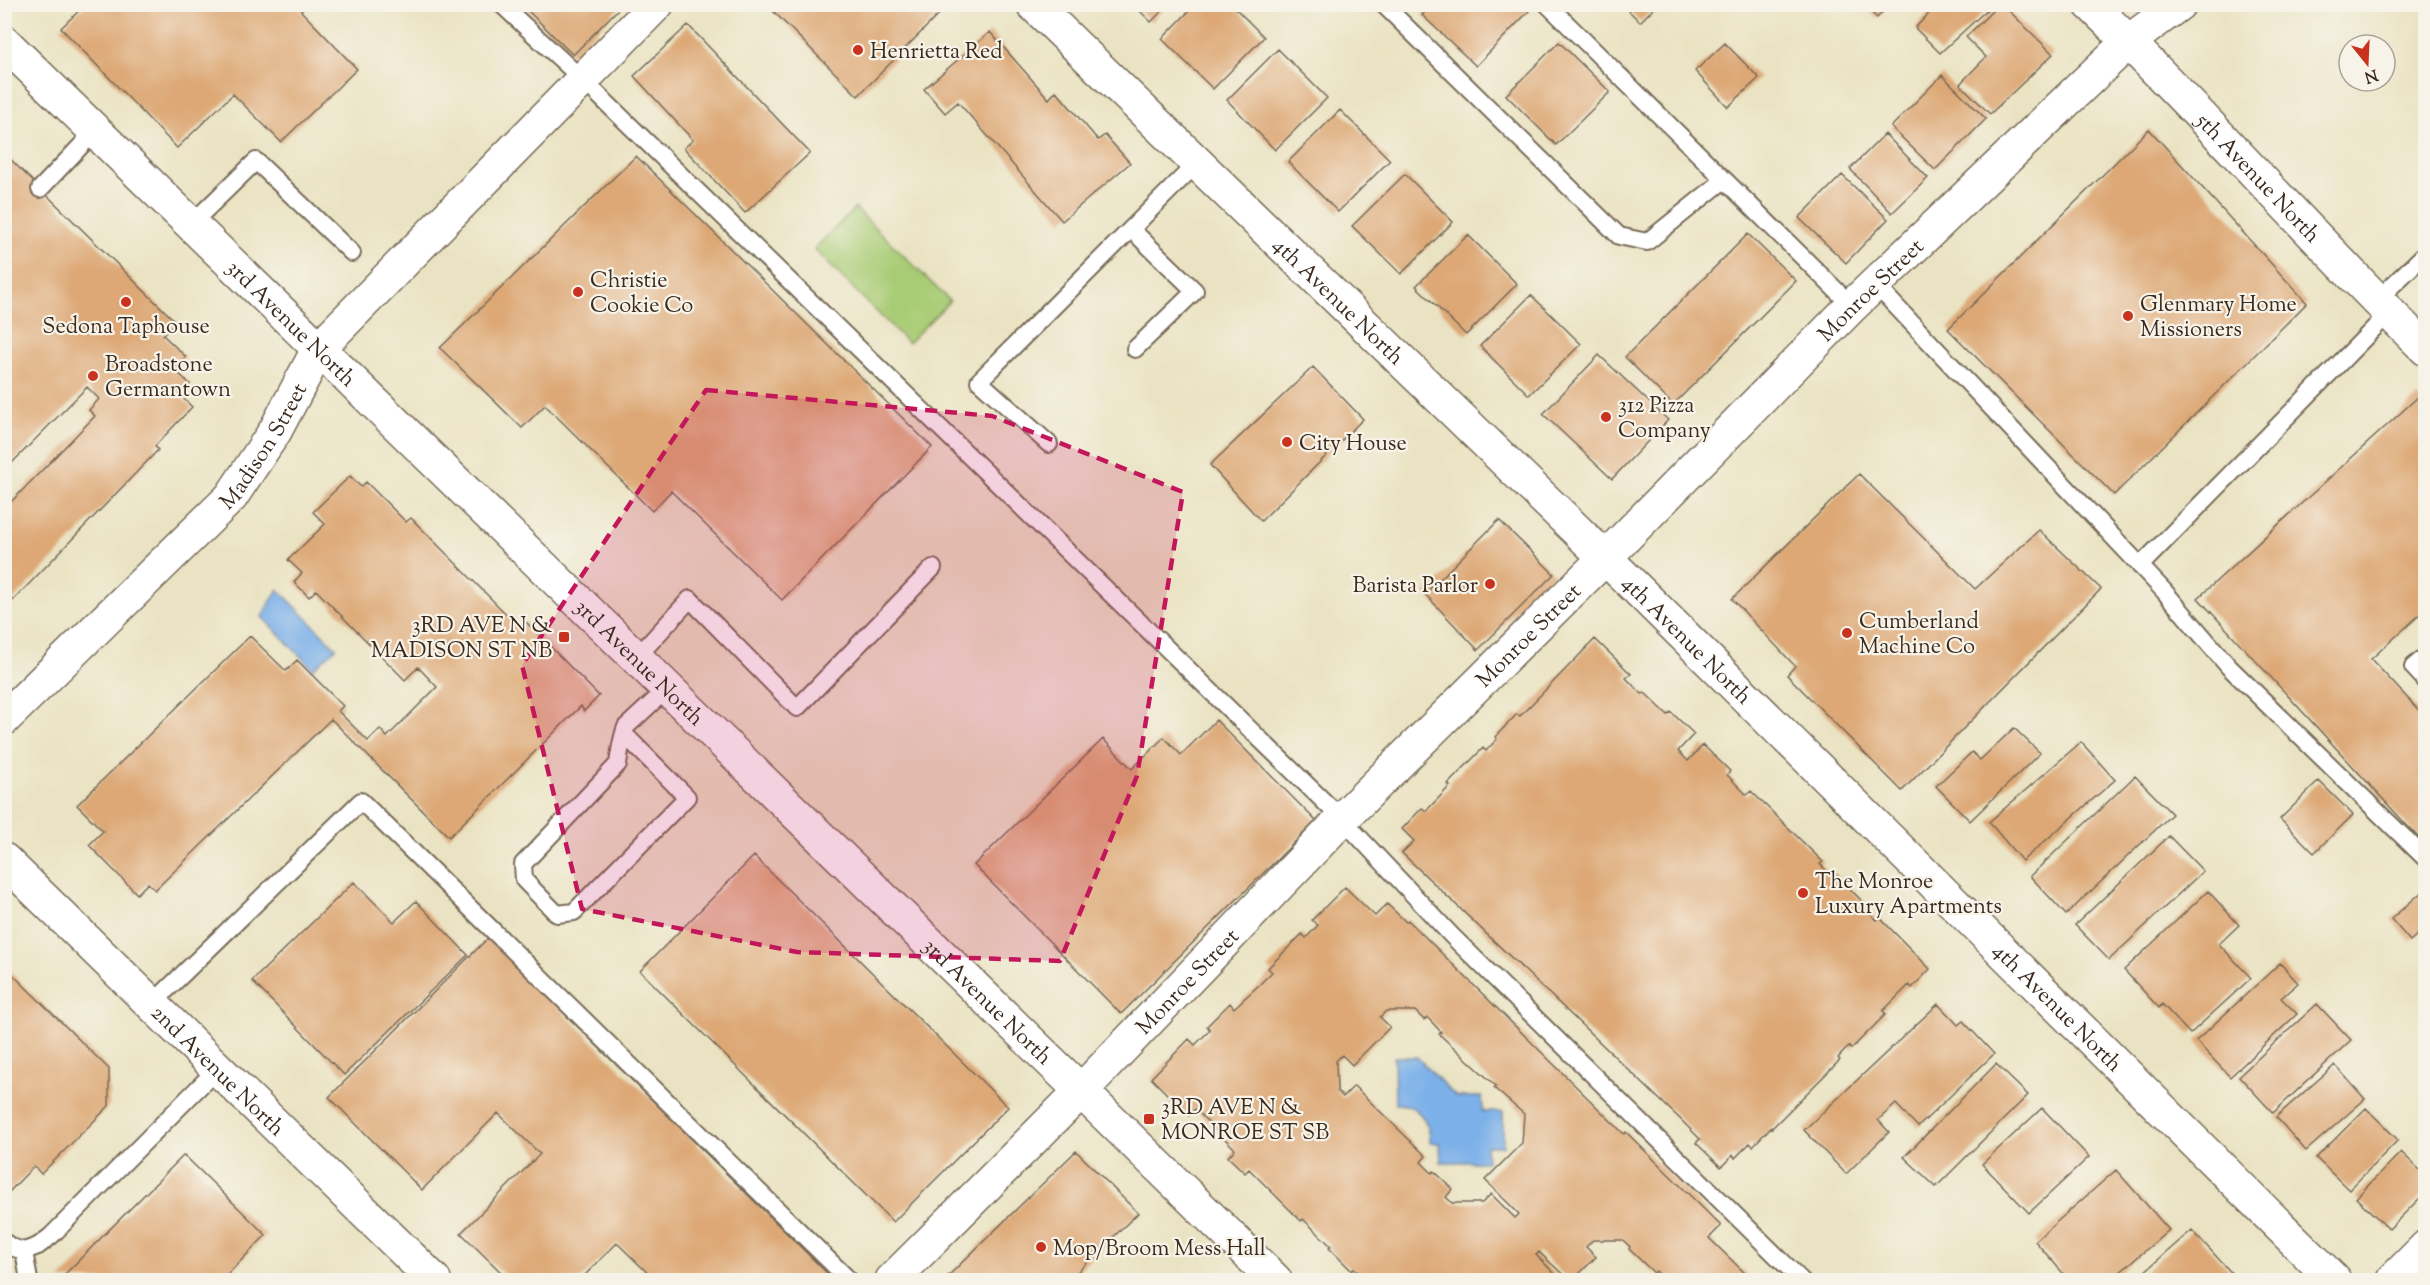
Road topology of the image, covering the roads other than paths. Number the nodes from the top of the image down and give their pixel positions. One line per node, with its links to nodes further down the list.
1 (501, 4): 10 (lane)
2 (657, 4): 10 (street, Madison Street)
3 (1033, 4): 12 (street, 4th Avenue North)
4 (1383, 4): 13 (lane)
5 (1547, 4): 13 (lane)
6 (2090, 4): 9 (street, 5th Avenue North)
7 (2179, 4): 9 (street, Monroe Street)
8 (4, 42): 11 (street, 3rd Avenue North)
9 (2128, 42): 19 (street, Monroe Street); 21 (street, 5th Avenue North)
10 (582, 79): 22 (street, Madison Street); 35 (lane)
11 (96, 130): 14 (lane); 15 (street, 3rd Avenue North)
12 (1196, 164): 16 (lane); 26 (street, 4th Avenue North)
13 (1724, 180): 20 (lane)
14 (39, 189)
15 (191, 224): 17 (lane); 22 (street, 3rd Avenue North)
16 (1131, 230): 23 (lane); 25 (lane)
17 (352, 253)
18 (2426, 253): 21 (lane)
19 (1875, 284): 20 (street, Monroe Street); 27 (lane)
20 (1852, 306): 26 (street, Monroe Street)
21 (2382, 307): 24 (street, 5th Avenue North); 27 (lane)
22 (319, 348): 30 (street, 3rd Avenue North); 33 (street, Madison Street)
23 (1135, 349)
24 (2426, 349)
25 (1049, 444)
26 (1605, 558): 35 (street, Monroe Street); 50 (street, 4th Avenue North)
27 (2140, 566): 36 (lane)
28 (933, 568): 30 (lane)
29 (2426, 656): 31 (lane)
30 (636, 658): 32 (street, 3rd Avenue North)
31 (2426, 681)
32 (668, 688): 34 (lane); 40 (street, 3rd Avenue North)
33 (4, 719)
34 (624, 734): 34 (lane)
35 (1342, 819): 40 (street, Monroe Street); 49 (lane)
36 (2426, 859)
37 (4, 860): 38 (street, 2nd Avenue North)
38 (152, 1004): 39 (street, 2nd Avenue North); 46 (lane)
39 (217, 1069): 43 (lane); 45 (street, 2nd Avenue North)
40 (1081, 1090): 47 (street, Monroe Street); 48 (street, 3rd Avenue North)
41 (4, 1242): 43 (lane)
42 (2426, 1247): 51 (street)
43 (24, 1251): 44 (lane)
44 (29, 1281)
45 (434, 1281)
46 (849, 1281)
47 (892, 1281)
48 (1275, 1281)
49 (1801, 1281)
50 (2334, 1281)
51 (2393, 1281)

